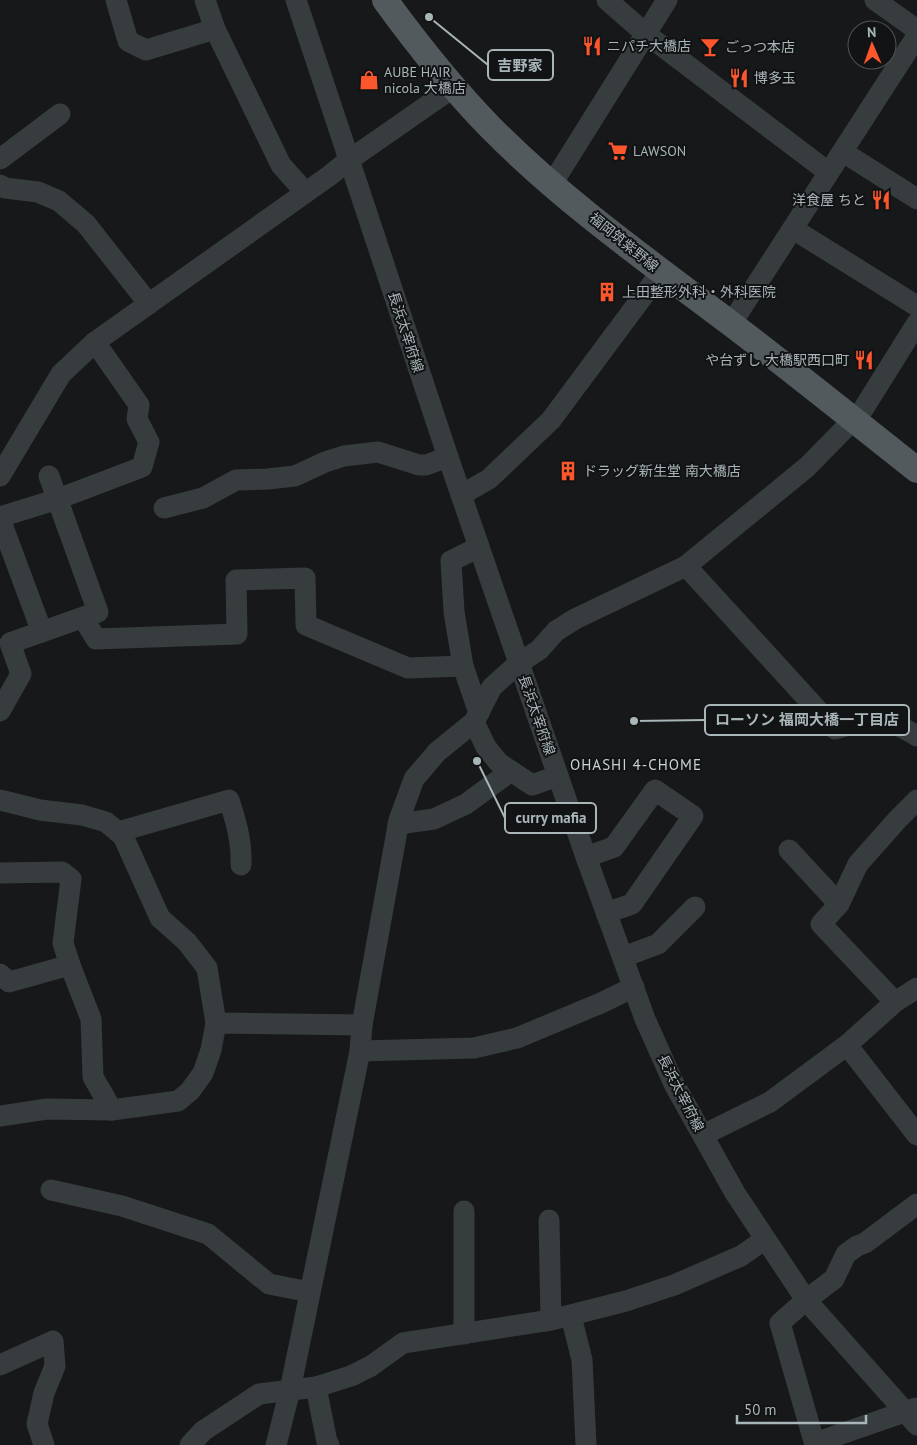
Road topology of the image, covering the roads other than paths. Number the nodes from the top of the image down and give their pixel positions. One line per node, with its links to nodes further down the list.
1 (116, 0): 8 (street)
2 (205, 0): 8 (street)
3 (296, 0): 16 (street, 長浜太宰府線)
4 (607, 0): 10 (street)
5 (667, 0): 10 (street)
6 (875, 0): 9 (street)
7 (390, 2): 12 (main road, 福岡筑紫野線)
8 (215, 29): 20 (street)
9 (917, 30)
10 (646, 34): 17 (street); 18 (street)
11 (917, 36): 14 (street)
12 (454, 87): 16 (street); 18 (main road, 福岡筑紫野線)
13 (60, 114): 15 (street)
14 (843, 152): 17 (street); 21 (street)
15 (0, 160)
16 (349, 160): 20 (street); 30 (street, 長浜太宰府線)
17 (828, 172): 22 (street)
18 (552, 184): 23 (main road, 福岡筑紫野線)
19 (0, 185): 24 (street)
20 (305, 192): 24 (street)
21 (917, 199)
22 (793, 229): 25 (street); 27 (street)
23 (661, 272): 27 (main road, 福岡筑紫野線); 34 (street)
24 (149, 304): 28 (street)
25 (917, 306)
26 (917, 323): 29 (street)
27 (731, 324): 29 (main road, 福岡筑紫野線)
28 (95, 342): 32 (street); 35 (street)
29 (853, 419): 31 (main road, 福岡筑紫野線); 39 (street)
30 (448, 457): 34 (street, 長浜太宰府線); 36 (street)
31 (917, 470)
32 (0, 476)
33 (49, 476): 35 (street)
34 (461, 495): 38 (street, 長浜太宰府線)
35 (58, 499): 37 (street); 40 (street)
36 (164, 508)
37 (0, 518): 41 (street)
38 (479, 547): 42 (street, 長浜太宰府線); 43 (street)
39 (686, 566): 42 (street); 46 (street)
40 (83, 618): 41 (street); 43 (street)
41 (42, 632): 44 (street)
42 (519, 663): 45 (street); 48 (street, 長浜太宰府線)
43 (464, 666): 45 (street)
44 (0, 711)
45 (477, 717): 47 (street); 51 (street)
46 (917, 735)
47 (512, 772): 48 (street); 51 (street)
48 (558, 776): 54 (street, 長浜太宰府線)
49 (0, 800): 52 (street)
50 (917, 800): 57 (street)
51 (398, 824): 67 (street)
52 (118, 832): 55 (street); 66 (street)
53 (789, 850): 57 (street)
54 (586, 857): 59 (street, 長浜太宰府線); 59 (street)
55 (240, 865)
56 (0, 873): 61 (street)
57 (839, 904): 65 (street)
58 (695, 907): 60 (street)
59 (606, 913): 60 (street, 長浜太宰府線)
60 (623, 957): 63 (street, 長浜太宰府線)
61 (70, 965): 62 (street); 70 (street)
62 (0, 974)
63 (634, 987): 69 (street); 72 (street, 長浜太宰府線)
64 (917, 988): 65 (street)
65 (895, 1002): 68 (street)
66 (216, 1023): 67 (street); 70 (street)
67 (362, 1025): 69 (street)
68 (847, 1045): 72 (street); 73 (street)
69 (360, 1051): 79 (street)
70 (112, 1110): 71 (street)
71 (0, 1116)
72 (703, 1135): 78 (street, 長浜太宰府線)
73 (917, 1135)
74 (51, 1190): 79 (street)
75 (917, 1204): 80 (street)
76 (464, 1211): 82 (street)
77 (549, 1220): 81 (street)
78 (764, 1240): 80 (street, 長浜太宰府線); 81 (street)
79 (310, 1292): 85 (street)
80 (806, 1300): 86 (street, 長浜太宰府線); 87 (street)
81 (561, 1318): 82 (street); 92 (street)
82 (464, 1334): 84 (street)
83 (0, 1365): 88 (street)
84 (316, 1387): 85 (street); 91 (street)
85 (290, 1390): 89 (street); 90 (street)
86 (913, 1415): 87 (street)
87 (815, 1444)
88 (44, 1445)
89 (190, 1445)
90 (276, 1445)
91 (330, 1445)
92 (586, 1445)

